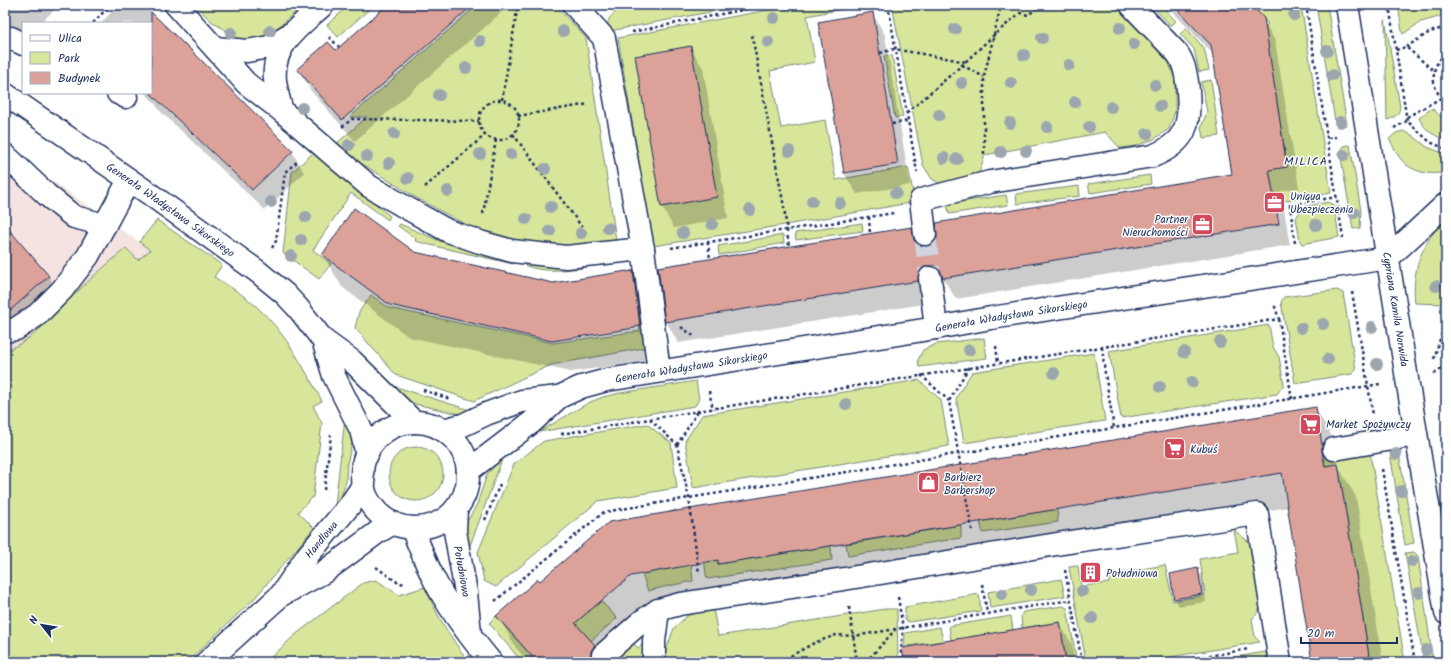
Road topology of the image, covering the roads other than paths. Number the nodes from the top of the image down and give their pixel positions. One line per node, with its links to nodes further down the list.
1 (176, 5): 9 (street)
2 (323, 5): 6 (street)
3 (574, 5): 17 (street)
4 (1131, 5): 16 (street)
5 (1347, 5): 18 (street, Cypriana Kamila Norwida)
6 (290, 34): 9 (street); 11 (street)
7 (5, 38): 8 (street)
8 (22, 44)
9 (216, 48): 11 (street)
10 (5, 94): 13 (street, Generała Władysława Sikorskiego)
11 (282, 111): 17 (street)
12 (5, 155): 15 (street)
13 (129, 180): 15 (street); 22 (street, Generała Władysława Sikorskiego)
14 (1446, 204): 18 (street)
15 (105, 225): 21 (street)
16 (925, 234)
17 (643, 249): 23 (street)
18 (1388, 258): 20 (street, Generała Władysława Sikorskiego); 27 (street, Cypriana Kamila Norwida)
19 (930, 278): 20 (street)
20 (936, 328): 23 (street, Generała Władysława Sikorskiego)
21 (5, 331)
22 (323, 340): 25 (street, Generała Władysława Sikorskiego); 29 (street, Generała Władysława Sikorskiego)
23 (659, 371): 24 (street, Generała Władysława Sikorskiego)
24 (559, 397): 26 (street, Generała Władysława Sikorskiego); 30 (street, Generała Władysława Sikorskiego)
25 (414, 422): 26 (street); 29 (street)
26 (443, 430): 30 (street)
27 (1416, 435): 28 (street); 36 (street, Cypriana Kamila Norwida)
28 (1334, 449)
29 (367, 455): 31 (street)
30 (468, 471): 32 (street)
31 (364, 484): 33 (street); 34 (street, Handlowa)
32 (456, 509): 33 (street); 37 (street, Południowa)
33 (402, 525): 34 (street, Handlowa); 37 (street, Południowa)
34 (281, 595): 40 (street, Handlowa)
35 (658, 610): 38 (street); 39 (street); 42 (street)
36 (1446, 613)
37 (470, 634): 41 (street, Południowa)
38 (1279, 653)
39 (603, 655)
40 (207, 662)
41 (492, 662)
42 (654, 662)

